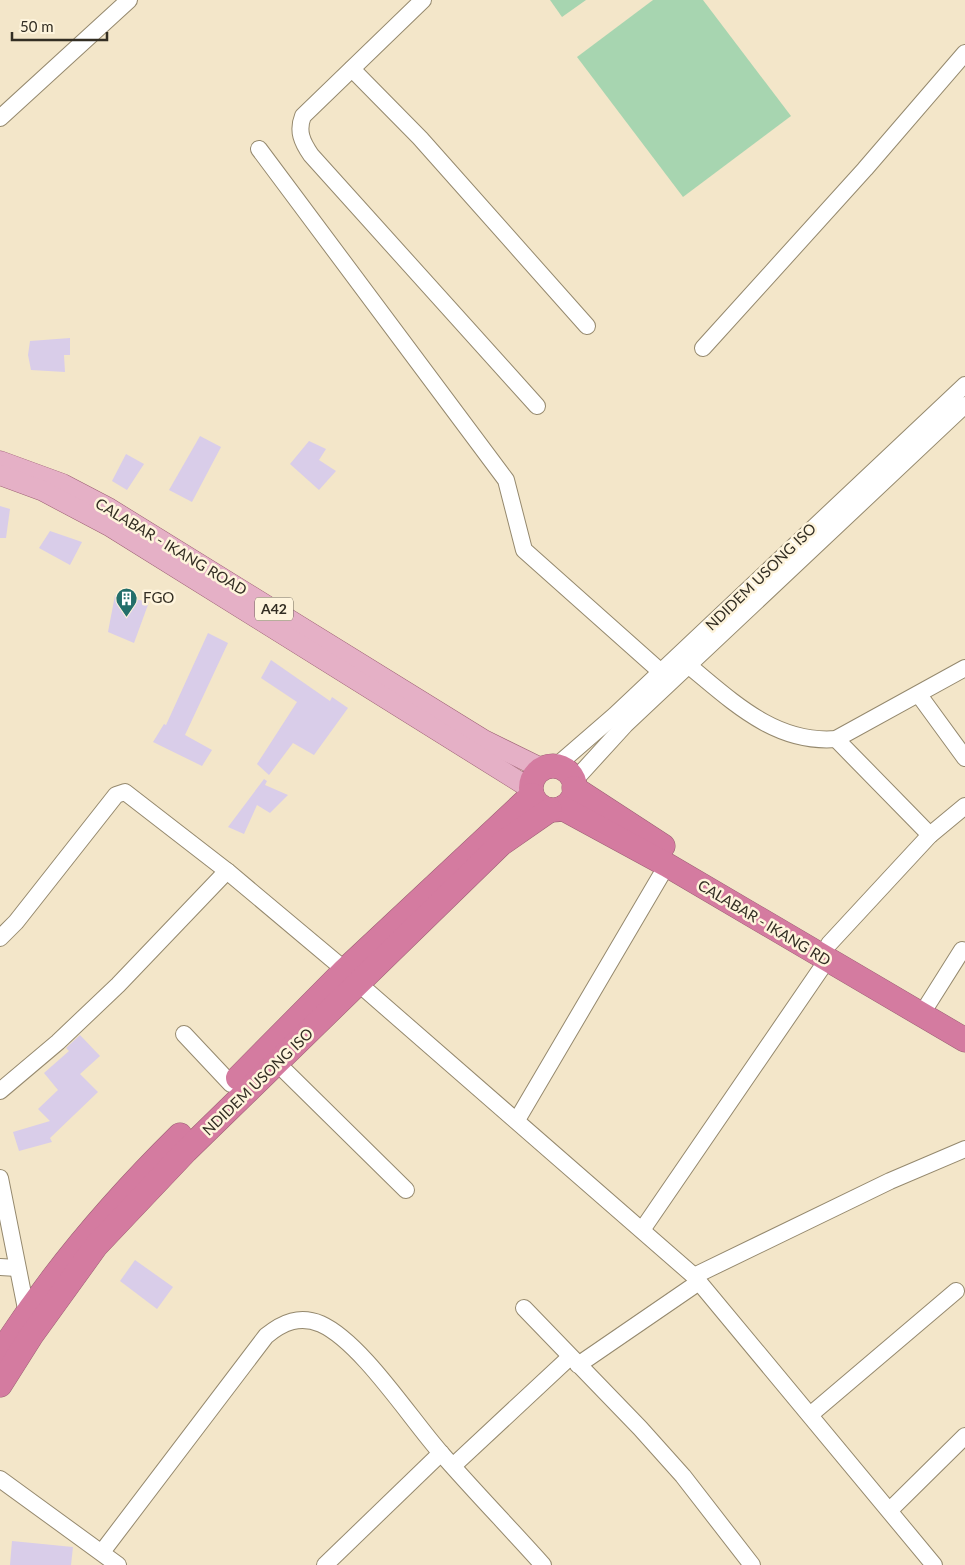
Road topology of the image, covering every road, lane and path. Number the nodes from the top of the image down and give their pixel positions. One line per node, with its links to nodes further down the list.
1 (129, 0): 5 (street)
2 (423, 0): 4 (street)
3 (965, 53): 8 (street)
4 (352, 69): 7 (street); 11 (street)
5 (0, 118)
6 (259, 149): 16 (street)
7 (587, 326)
8 (703, 348)
9 (965, 385): 16 (street, NDIDEM USONG ISO)
10 (965, 405): 14 (street, NDIDEM USONG ISO)
11 (537, 406)
12 (0, 461): 20 (main road, CALABAR - IKANG ROAD / A42)
13 (0, 475): 22 (main road, CALABAR - IKANG ROAD / A42)
14 (688, 666): 18 (street); 21 (street, NDIDEM USONG ISO)
15 (965, 668): 17 (street)
16 (660, 672): 20 (street, NDIDEM USONG ISO)
17 (919, 695): 18 (street); 19 (street)
18 (836, 739): 25 (street)
19 (965, 758)
20 (549, 768): 21 (highway); 22 (highway)
21 (574, 785): 24 (highway); 30 (highway, CALABAR - IKANG RD)
22 (531, 792): 24 (highway); 31 (highway, NDIDEM USONG ISO)
23 (965, 806): 25 (street)
24 (556, 809): 26 (highway, CALABAR - IKANG RD); 31 (highway, NDIDEM USONG ISO)
25 (930, 835): 30 (street)
26 (667, 865): 30 (highway, CALABAR - IKANG RD); 39 (street)
27 (227, 871): 28 (street); 31 (street); 38 (street)
28 (0, 938)
29 (962, 950): 32 (street)
30 (828, 952): 32 (highway, CALABAR - IKANG RD); 35 (highway, CALABAR - IKANG RD); 43 (street)
31 (352, 976): 36 (highway, NDIDEM USONG ISO); 37 (highway, NDIDEM USONG ISO); 39 (street)
32 (928, 1004): 33 (highway, CALABAR - IKANG RD)
33 (965, 1026)
34 (184, 1034): 37 (street)
35 (965, 1040)
36 (277, 1063): 42 (street); 50 (highway, NDIDEM USONG ISO)
37 (231, 1084): 49 (highway, NDIDEM USONG ISO)
38 (0, 1091)
39 (517, 1120): 43 (street)
40 (965, 1149): 46 (street)
41 (0, 1178): 45 (street)
42 (406, 1190)
43 (642, 1230): 46 (street)
44 (0, 1268): 45 (street)
45 (17, 1268): 49 (street)
46 (697, 1279): 52 (street); 54 (street)
47 (956, 1291): 54 (street)
48 (524, 1308): 52 (street)
49 (27, 1311): 50 (street); 51 (highway, NDIDEM USONG ISO)
50 (31, 1336): 53 (highway, NDIDEM USONG ISO)
51 (0, 1354)
52 (574, 1361): 57 (street); 64 (street)
53 (0, 1385)
54 (810, 1415): 59 (street)
55 (965, 1436): 59 (street)
56 (441, 1453): 57 (street); 60 (street); 62 (street)
57 (453, 1466): 63 (street)
58 (0, 1479): 60 (street)
59 (890, 1510): 65 (street)
60 (102, 1552): 61 (street)
61 (118, 1565)
62 (326, 1565)
63 (543, 1565)
64 (752, 1565)
65 (934, 1565)

